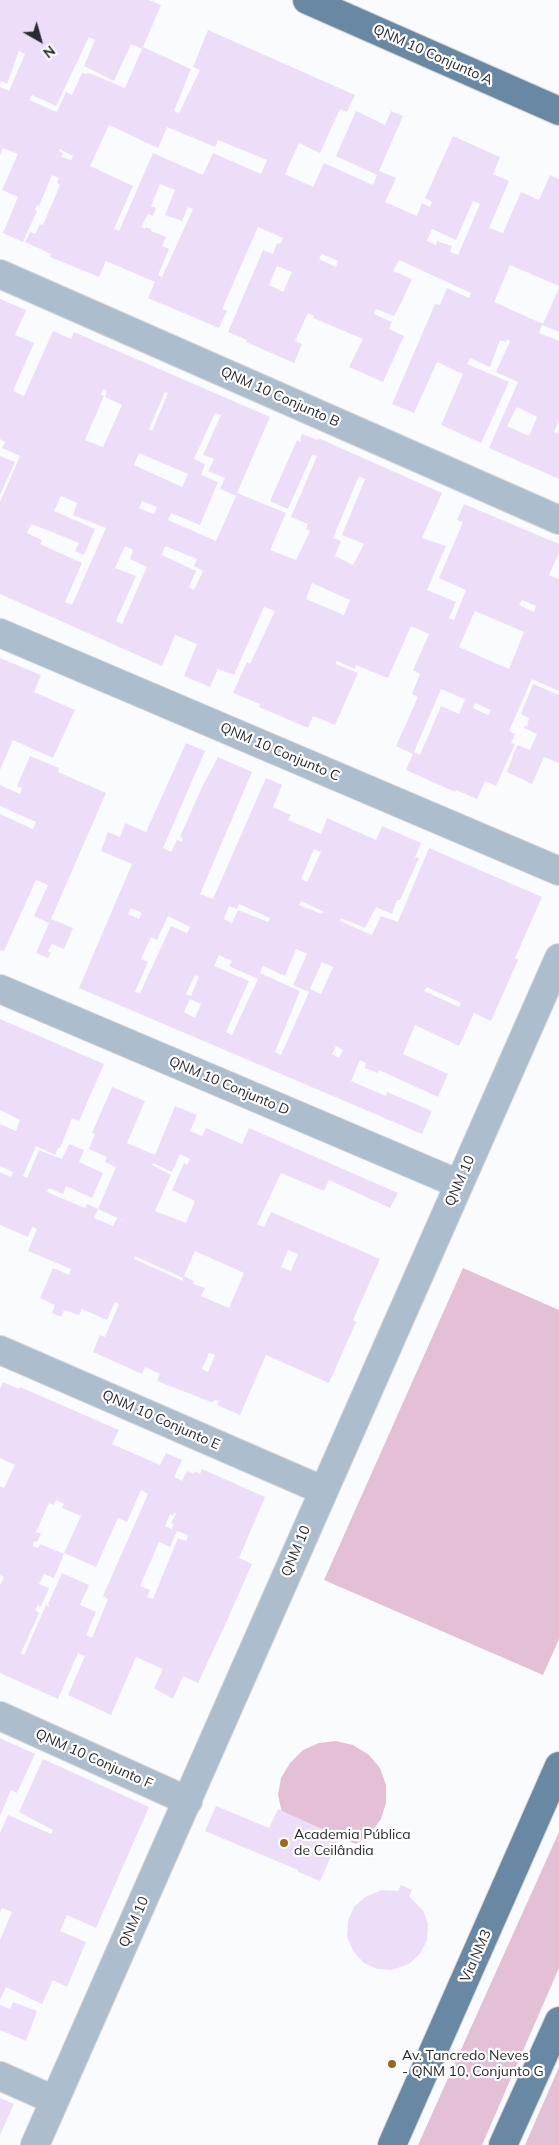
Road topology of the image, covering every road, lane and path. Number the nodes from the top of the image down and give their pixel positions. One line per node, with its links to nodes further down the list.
1 (307, 0): 2 (main road, QNM 10 Conjunto A)
2 (559, 111)
3 (0, 274): 4 (street, QNM 10 Conjunto B)
4 (559, 520)
5 (0, 633): 6 (street, QNM 10 Conjunto C)
6 (559, 871)
7 (559, 958): 9 (street, QNM 10)
8 (0, 989): 9 (street, QNM 10 Conjunto D)
9 (459, 1184): 11 (street, QNM 10)
10 (0, 1350): 11 (street, QNM 10 Conjunto E)
11 (322, 1490): 14 (street, QNM 10)
12 (0, 1716): 14 (street, QNM 10 Conjunto F)
13 (559, 1766): 19 (main road, Via NM3)
14 (188, 1801): 17 (street, QNM 10)
15 (559, 2021): 20 (main road)
16 (0, 2076): 17 (street)
17 (54, 2100): 18 (street, QNM 10)
18 (34, 2145)
19 (392, 2145)
20 (504, 2145)

